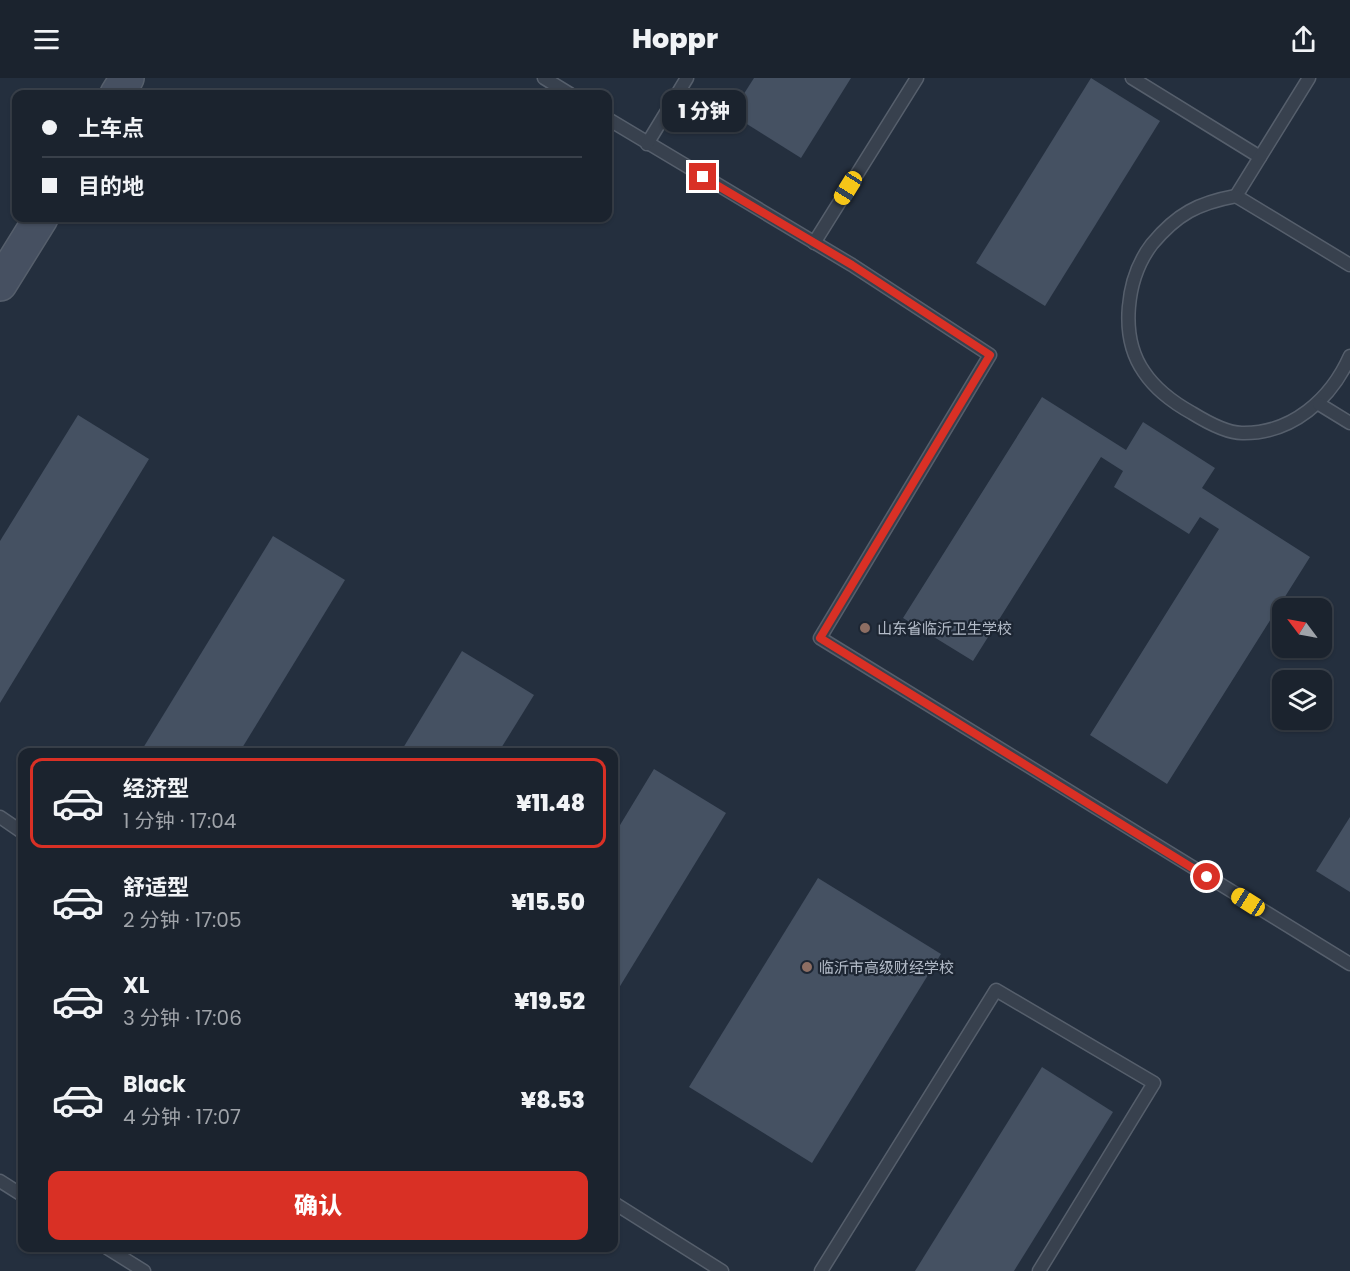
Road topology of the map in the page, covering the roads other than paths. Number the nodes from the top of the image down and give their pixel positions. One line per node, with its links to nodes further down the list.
1 (544, 78): 6 (lane)
2 (687, 78): 8 (lane)
3 (917, 78): 12 (lane)
4 (1132, 78): 9 (lane)
5 (1309, 78): 9 (lane)
6 (564, 90)
7 (612, 122): 8 (lane)
8 (647, 144): 12 (lane)
9 (1260, 157): 10 (lane)
10 (1236, 196): 13 (lane); 16 (lane)
11 (39, 222): 14 (main road)
12 (814, 243): 20 (lane)
13 (1350, 266)
14 (0, 284)
15 (1350, 357): 16 (lane)
16 (1319, 404): 17 (lane)
17 (1350, 423)
18 (0, 818): 19 (lane)
19 (18, 829)
20 (1350, 964)
21 (0, 1181): 22 (lane)
22 (18, 1192)
23 (618, 1206): 26 (lane)
24 (113, 1252): 25 (lane)
25 (144, 1271)
26 (722, 1271)
27 (821, 1271): 28 (lane)
28 (1039, 1271)

